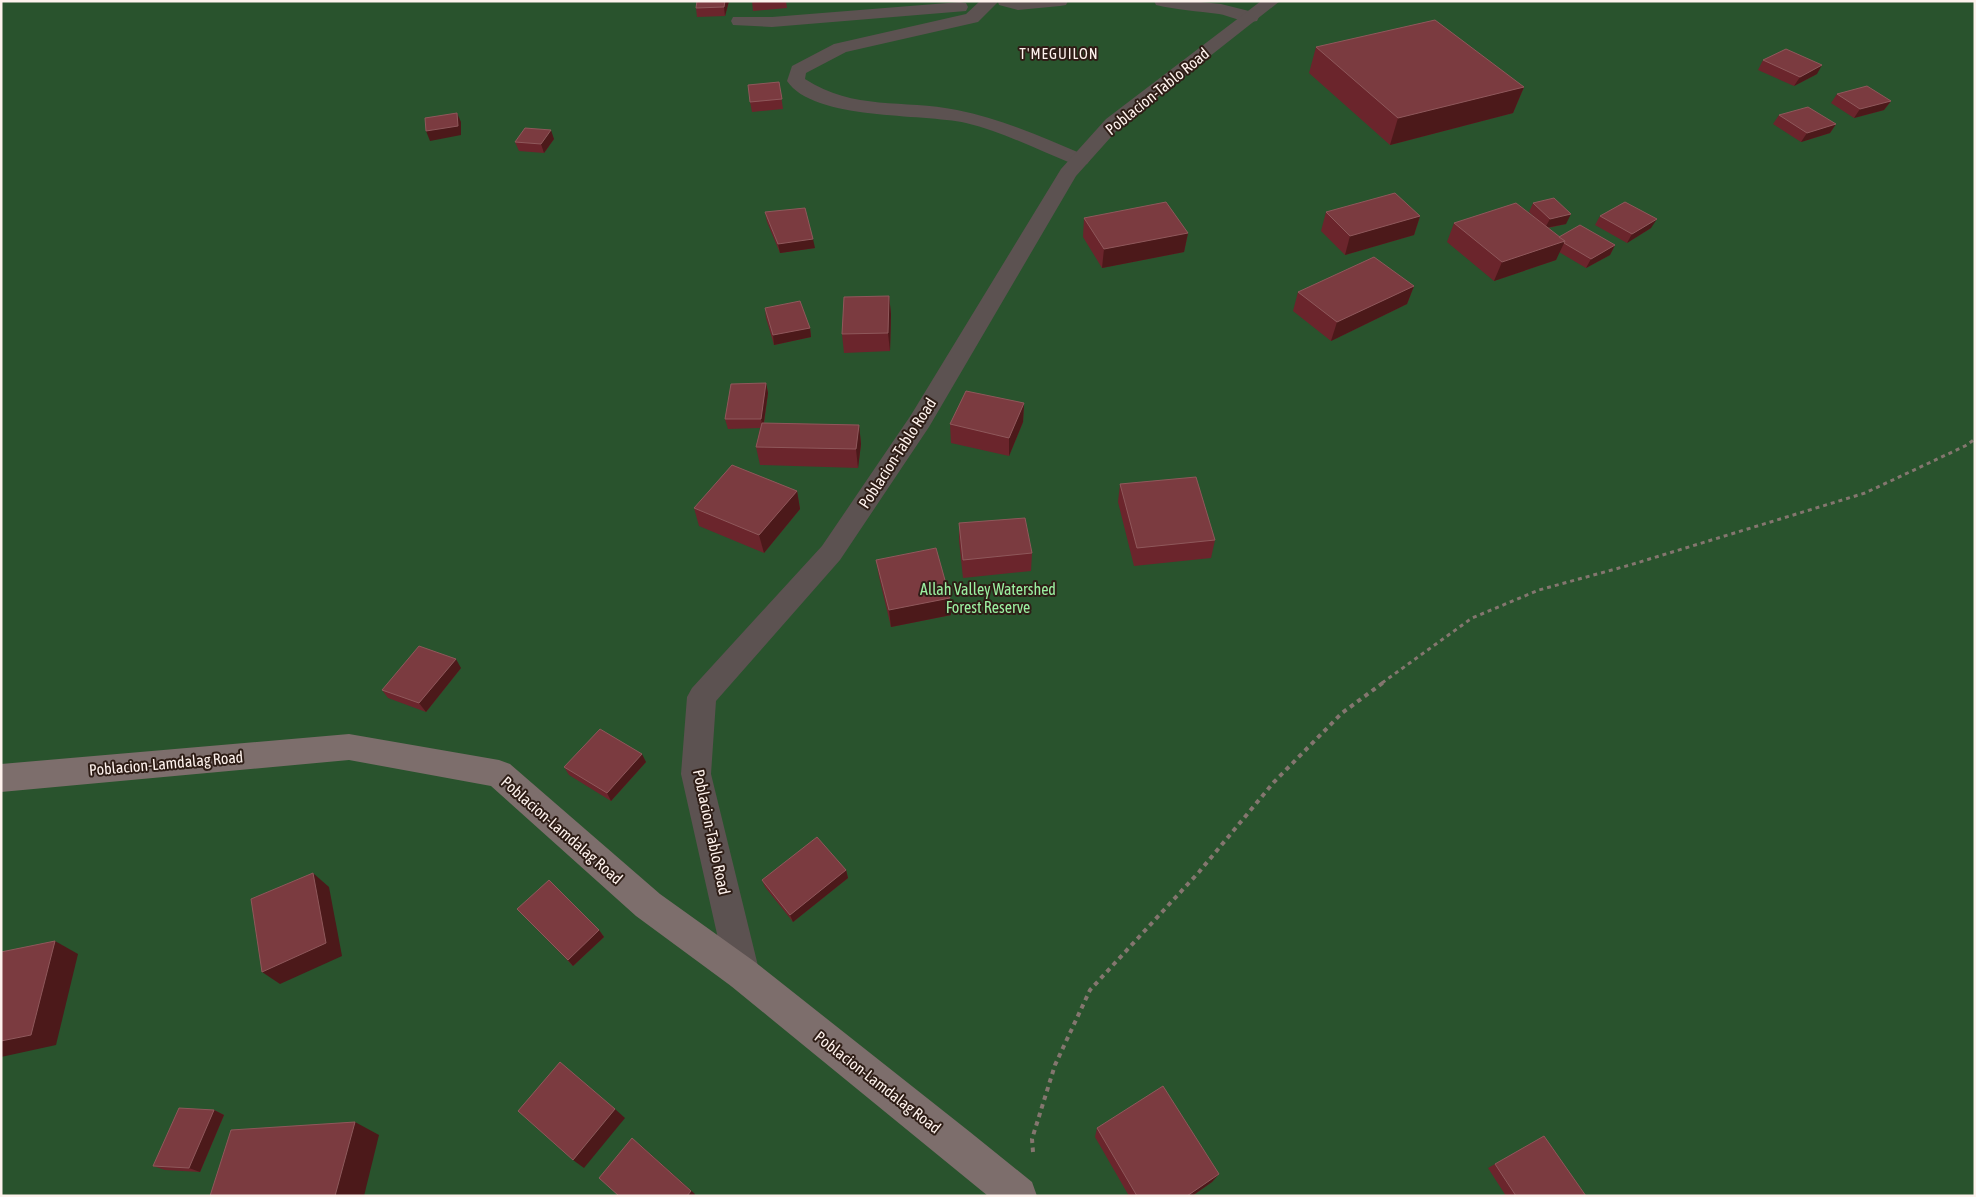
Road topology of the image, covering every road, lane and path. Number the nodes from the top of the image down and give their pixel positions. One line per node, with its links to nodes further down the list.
1 (1005, 1): 2 (street)
2 (1060, 1)
3 (1162, 1): 6 (street)
4 (1272, 1): 6 (street, Poblacion-Tablo Road)
5 (987, 4): 7 (street); 8 (street)
6 (1251, 17): 8 (street, Poblacion-Tablo Road)
7 (739, 21)
8 (1080, 160): 11 (street, Poblacion-Tablo Road)
9 (1975, 439): 12 (path)
10 (1, 778): 11 (main road, Poblacion-Lamdalag Road)
11 (742, 974): 13 (main road, Poblacion-Lamdalag Road)
12 (1034, 1158)
13 (1018, 1196)

